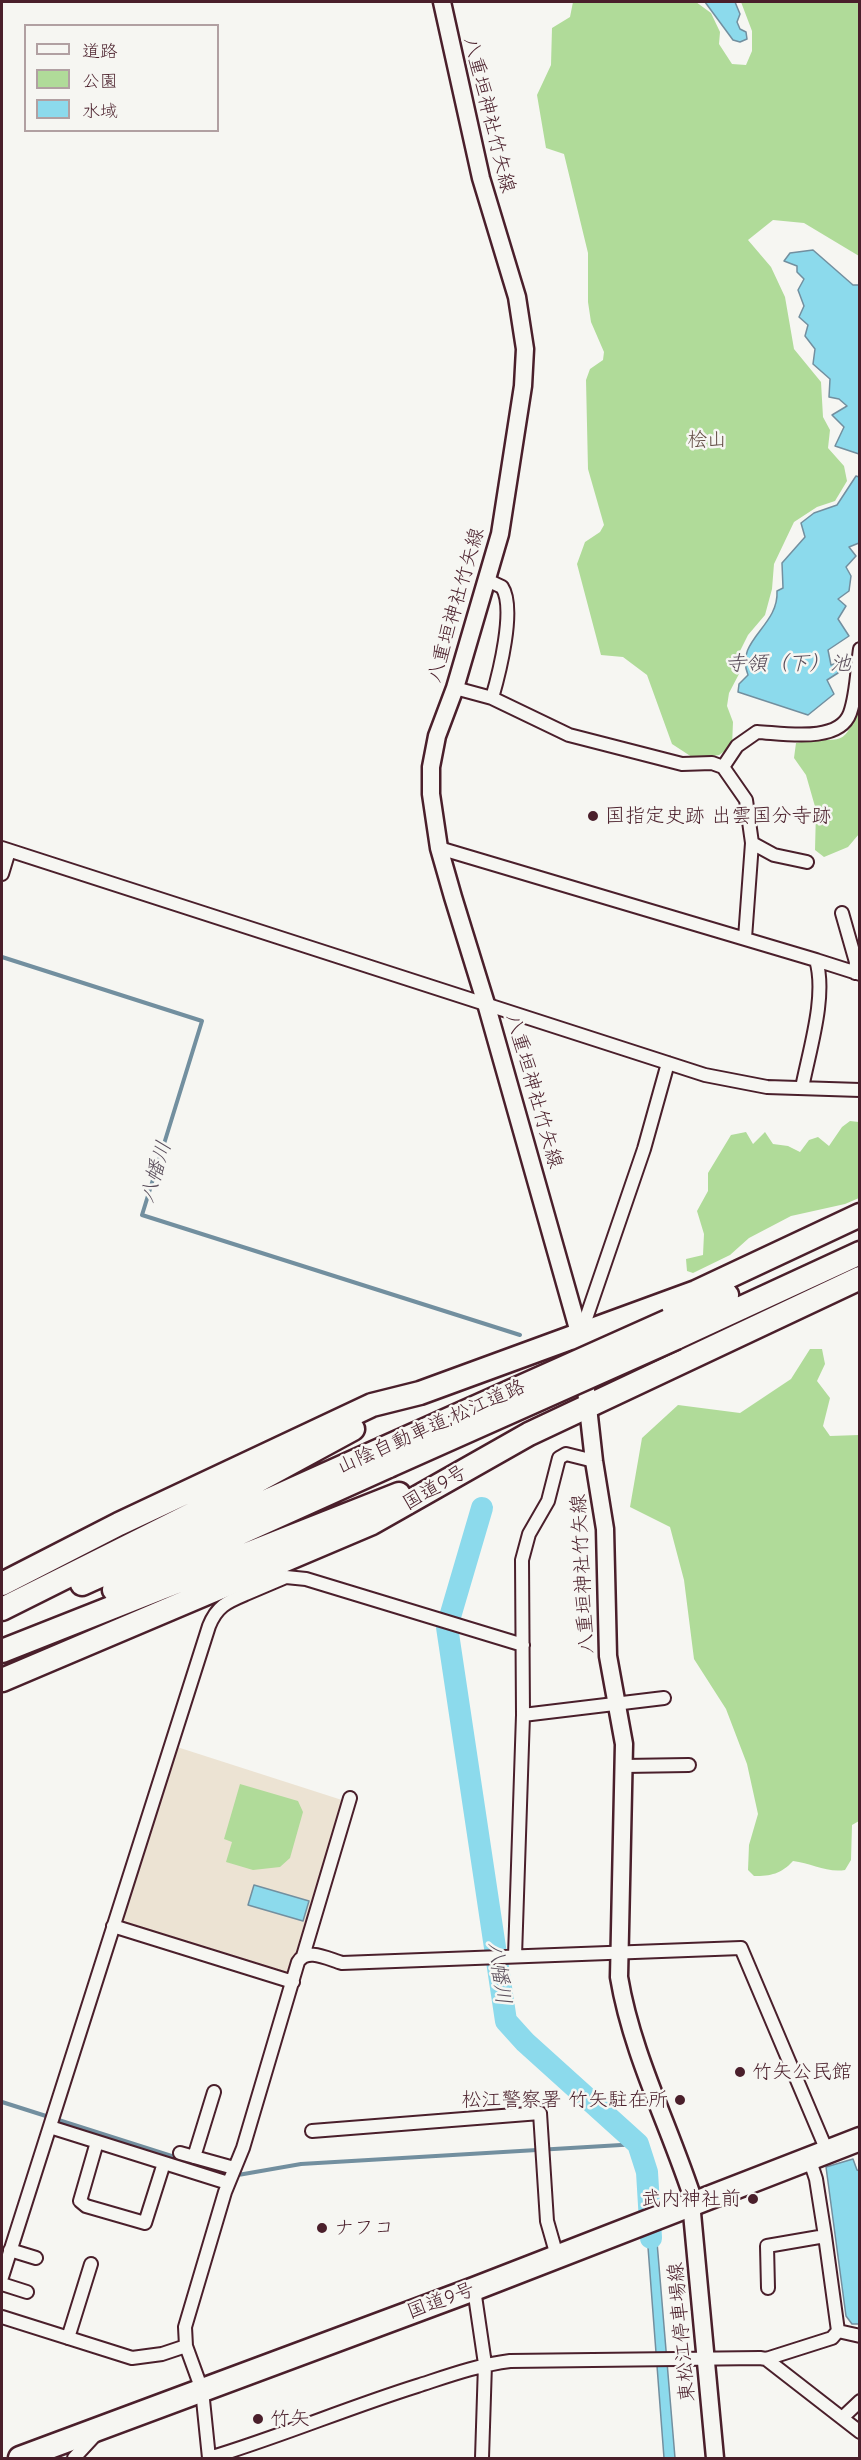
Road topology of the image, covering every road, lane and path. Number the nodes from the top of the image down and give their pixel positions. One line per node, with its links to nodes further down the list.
1 (441, 2): 2 (main road, 八重垣神社竹矢線)
2 (487, 580): 4 (main road, 八重垣神社竹矢線); 5 (street)
3 (860, 649): 6 (street)
4 (455, 688): 5 (street); 8 (main road, 八重垣神社竹矢線)
5 (492, 698): 6 (street)
6 (723, 767): 7 (street)
7 (752, 843): 10 (street); 13 (street)
8 (439, 848): 13 (street); 16 (main road, 八重垣神社竹矢線)
9 (5, 849): 11 (street); 16 (street)
10 (807, 862)
11 (2, 874)
12 (842, 913): 15 (street)
13 (745, 938): 14 (street)
14 (816, 960): 15 (street); 18 (street)
15 (857, 973)
16 (487, 1007): 17 (street); 25 (main road, 八重垣神社竹矢線)
17 (668, 1064): 18 (street); 25 (street)
18 (802, 1088): 19 (street)
19 (860, 1090)
20 (860, 1215): 25 (highway)
21 (860, 1232): 24 (highway, 山陰自動車道;松江道路)
22 (860, 1253): 24 (highway, 山陰自動車道;松江道路)
23 (860, 1278): 27 (highway, 国道9号)
24 (672, 1330): 28 (highway, 山陰自動車道;松江道路, bridge)
25 (580, 1336): 26 (highway); 27 (main road, 八重垣神社竹矢線)
26 (420, 1393): 31 (highway); 33 (highway)
27 (590, 1406): 29 (highway, 国道9号); 30 (main road, 八重垣神社竹矢線)
28 (386, 1457): 34 (highway, 山陰自動車道;松江道路); 35 (highway, 山陰自動車道;松江道路)
29 (489, 1457): 32 (highway, 国道9号); 37 (highway)
30 (594, 1461): 36 (street); 40 (main road, 八重垣神社竹矢線)
31 (2, 1584)
32 (243, 1588): 36 (street); 38 (highway, 国道9号); 45 (street)
33 (2, 1609)
34 (2, 1620)
35 (2, 1641)
36 (523, 1645): 41 (street)
37 (2, 1651)
38 (2, 1680)
39 (664, 1698): 40 (street)
40 (618, 1705): 41 (street); 43 (main road, 八重垣神社竹矢線)
41 (523, 1715): 48 (street)
42 (689, 1765): 43 (street)
43 (624, 1766): 46 (main road, 八重垣神社竹矢線)
44 (350, 1798): 47 (street)
45 (113, 1926): 49 (street); 51 (street)
46 (618, 1952): 48 (street); 56 (street); 60 (main road, 八重垣神社竹矢線)
47 (303, 1956): 48 (street); 49 (street)
48 (515, 1956)
49 (292, 1982): 59 (street)
50 (214, 2092): 57 (street)
51 (52, 2122): 54 (street); 62 (street)
52 (312, 2131): 63 (street)
53 (860, 2139): 56 (highway, 国道9号)
54 (97, 2142): 58 (street); 58 (street)
55 (180, 2153): 57 (street)
56 (818, 2155): 60 (highway, 国道9号); 61 (street)
57 (194, 2157): 59 (street)
58 (164, 2163): 59 (street)
59 (232, 2175): 75 (street)
60 (694, 2202): 63 (highway, 国道9号); 76 (main road, 東松江停車場線)
61 (825, 2236): 68 (street); 72 (street)
62 (10, 2250): 64 (street); 66 (street)
63 (557, 2256): 69 (highway, 国道9号)
64 (36, 2258)
65 (91, 2264): 74 (street)
66 (2, 2277)
67 (2, 2284): 70 (street)
68 (768, 2288)
69 (474, 2289): 78 (street); 79 (highway, 国道9号)
70 (27, 2292)
71 (2, 2317): 74 (street)
72 (838, 2331): 73 (street); 77 (street)
73 (860, 2336)
74 (68, 2338): 75 (street)
75 (186, 2346): 79 (street)
76 (706, 2358): 77 (street); 78 (street); 88 (main road, 東松江停車場線)
77 (765, 2359): 81 (street)
78 (484, 2364): 86 (street); 87 (street)
79 (202, 2390): 82 (highway, 国道9号); 86 (street)
80 (860, 2401): 81 (street)
81 (842, 2418): 83 (street)
82 (103, 2426): 84 (highway, 国道9号); 85 (street)
83 (860, 2432)
84 (31, 2457)
85 (74, 2458)
86 (209, 2458)
87 (482, 2458)
88 (715, 2458)

